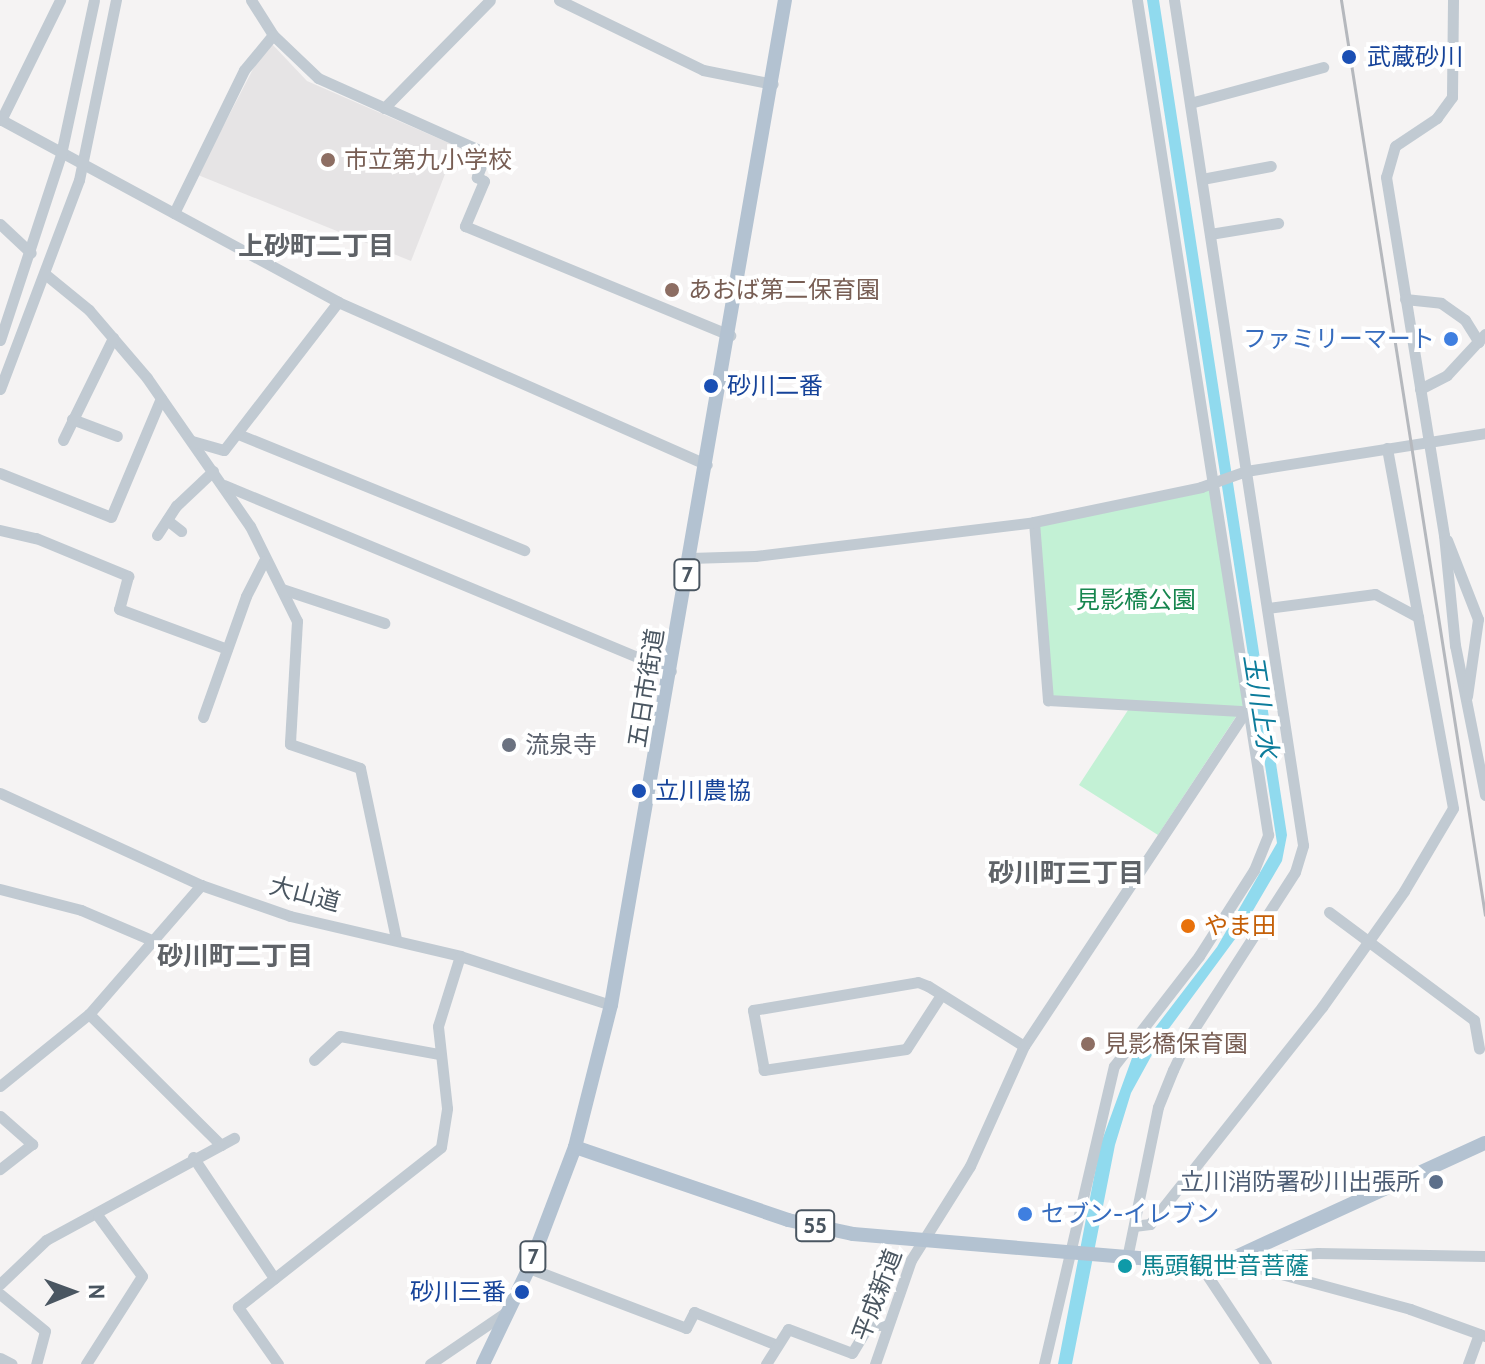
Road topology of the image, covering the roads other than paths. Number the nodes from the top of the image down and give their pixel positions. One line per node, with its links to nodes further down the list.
1 (60, 0): 16 (street)
2 (94, 0): 17 (street)
3 (116, 0): 18 (street)
4 (251, 0): 11 (street)
5 (490, 0): 15 (street)
6 (559, 0): 13 (street)
7 (785, 0): 13 (main road, 五日市街道 / 7)
8 (1137, 0): 48 (street)
9 (1174, 0): 14 (street)
10 (1457, 1): 27 (street)
11 (273, 35): 15 (street); 21 (street)
12 (1323, 67): 14 (street)
13 (773, 84): 29 (main road, 五日市街道 / 7)
14 (1190, 103): 20 (street)
15 (384, 108): 29 (street)
16 (0, 119): 17 (street)
17 (61, 154): 18 (street); 25 (street)
18 (83, 163): 21 (street); 26 (street)
19 (1271, 166): 20 (street)
20 (1202, 179): 24 (street)
21 (174, 213): 28 (street)
22 (1278, 223): 24 (street)
23 (0, 224): 25 (street)
24 (1210, 234): 47 (street)
25 (31, 253): 32 (street)
26 (45, 274): 30 (street); 33 (street)
27 (1405, 299): 31 (street); 34 (street)
28 (338, 302): 38 (street); 44 (street)
29 (730, 335): 44 (main road, 五日市街道 / 7)
30 (113, 338): 35 (street); 36 (street)
31 (1482, 338): 34 (street)
32 (0, 340)
33 (0, 389)
34 (1420, 389): 42 (street)
35 (161, 398): 41 (street); 46 (street)
36 (72, 419): 39 (street); 40 (street)
37 (1485, 433): 42 (street)
38 (238, 434): 41 (street); 56 (street)
39 (117, 436)
40 (63, 440)
41 (192, 441): 45 (street)
42 (1429, 443): 43 (street); 55 (street)
43 (1387, 448): 47 (street); 61 (street)
44 (707, 465): 57 (main road, 五日市街道 / 7)
45 (213, 471): 49 (street); 50 (street)
46 (0, 473)
47 (1243, 473): 48 (street); 60 (street)
48 (1214, 479): 51 (street); 66 (street)
49 (224, 485): 58 (street); 64 (street)
50 (167, 520): 53 (street); 54 (street)
51 (1034, 522): 57 (street); 66 (street)
52 (0, 530): 63 (street)
53 (181, 531)
54 (157, 535)
55 (1444, 535): 65 (street); 65 (street)
56 (524, 550)
57 (690, 558): 64 (main road, 五日市街道 / 7)
58 (264, 561): 59 (street); 63 (street)
59 (282, 589): 62 (street); 74 (street)
60 (1267, 608): 61 (street); 94 (street)
61 (1418, 617): 76 (street)
62 (384, 623)
63 (227, 649): 67 (street)
64 (671, 671): 79 (main road, 五日市街道 / 7)
65 (1467, 696): 68 (street)
66 (1245, 708): 81 (street, 平成新道); 97 (street)
67 (203, 717)
68 (1484, 778): 70 (street)
69 (0, 793): 71 (street, 大山道)
70 (1485, 795)
71 (201, 885): 74 (street, 大山道); 75 (street)
72 (0, 889): 75 (street)
73 (1329, 912): 76 (street)
74 (396, 939): 77 (street, 大山道)
75 (156, 942): 80 (street)
76 (1368, 942): 82 (street); 94 (street)
77 (460, 956): 79 (street, 大山道); 83 (street)
78 (941, 995): 78 (street); 81 (street)
79 (611, 1005): 90 (main road, 五日市街道 / 7)
80 (89, 1014): 85 (street); 89 (street)
81 (1024, 1046): 95 (street, 平成新道)
82 (1479, 1049)
83 (439, 1054): 84 (street); 103 (street)
84 (314, 1060)
85 (0, 1086)
86 (0, 1116): 92 (street)
87 (234, 1138): 89 (street)
88 (1485, 1143): 96 (main road, 55)
89 (221, 1145): 91 (street)
90 (575, 1147): 95 (main road, 55); 102 (main road, 五日市街道 / 7)
91 (193, 1157): 93 (street); 103 (street)
92 (0, 1169)
93 (98, 1216): 104 (street); 113 (street)
94 (1134, 1226): 99 (street)
95 (922, 1243): 97 (main road, 55); 107 (street, 平成新道)
96 (1251, 1250): 98 (street); 100 (main road, 55)
97 (1069, 1254): 99 (main road, 55); 119 (street)
98 (1485, 1256)
99 (1120, 1258): 101 (main road, 55)
100 (1229, 1260): 101 (main road, 55); 108 (street)
101 (1199, 1263): 120 (street)
102 (529, 1268): 106 (main road, 五日市街道 / 7); 109 (street)
103 (274, 1278): 114 (street)
104 (0, 1284)
105 (0, 1294): 112 (street)
106 (508, 1311): 115 (street); 116 (main road, 五日市街道 / 7)
107 (885, 1325): 109 (street); 118 (street, 平成新道)
108 (1482, 1335): 121 (street)
109 (777, 1345): 117 (street)
110 (0, 1358): 111 (street)
111 (12, 1364)
112 (36, 1364)
113 (86, 1364)
114 (278, 1364)
115 (430, 1364)
116 (483, 1364)
117 (766, 1364)
118 (875, 1364)
119 (1044, 1364)
120 (1266, 1364)
121 (1468, 1364)

